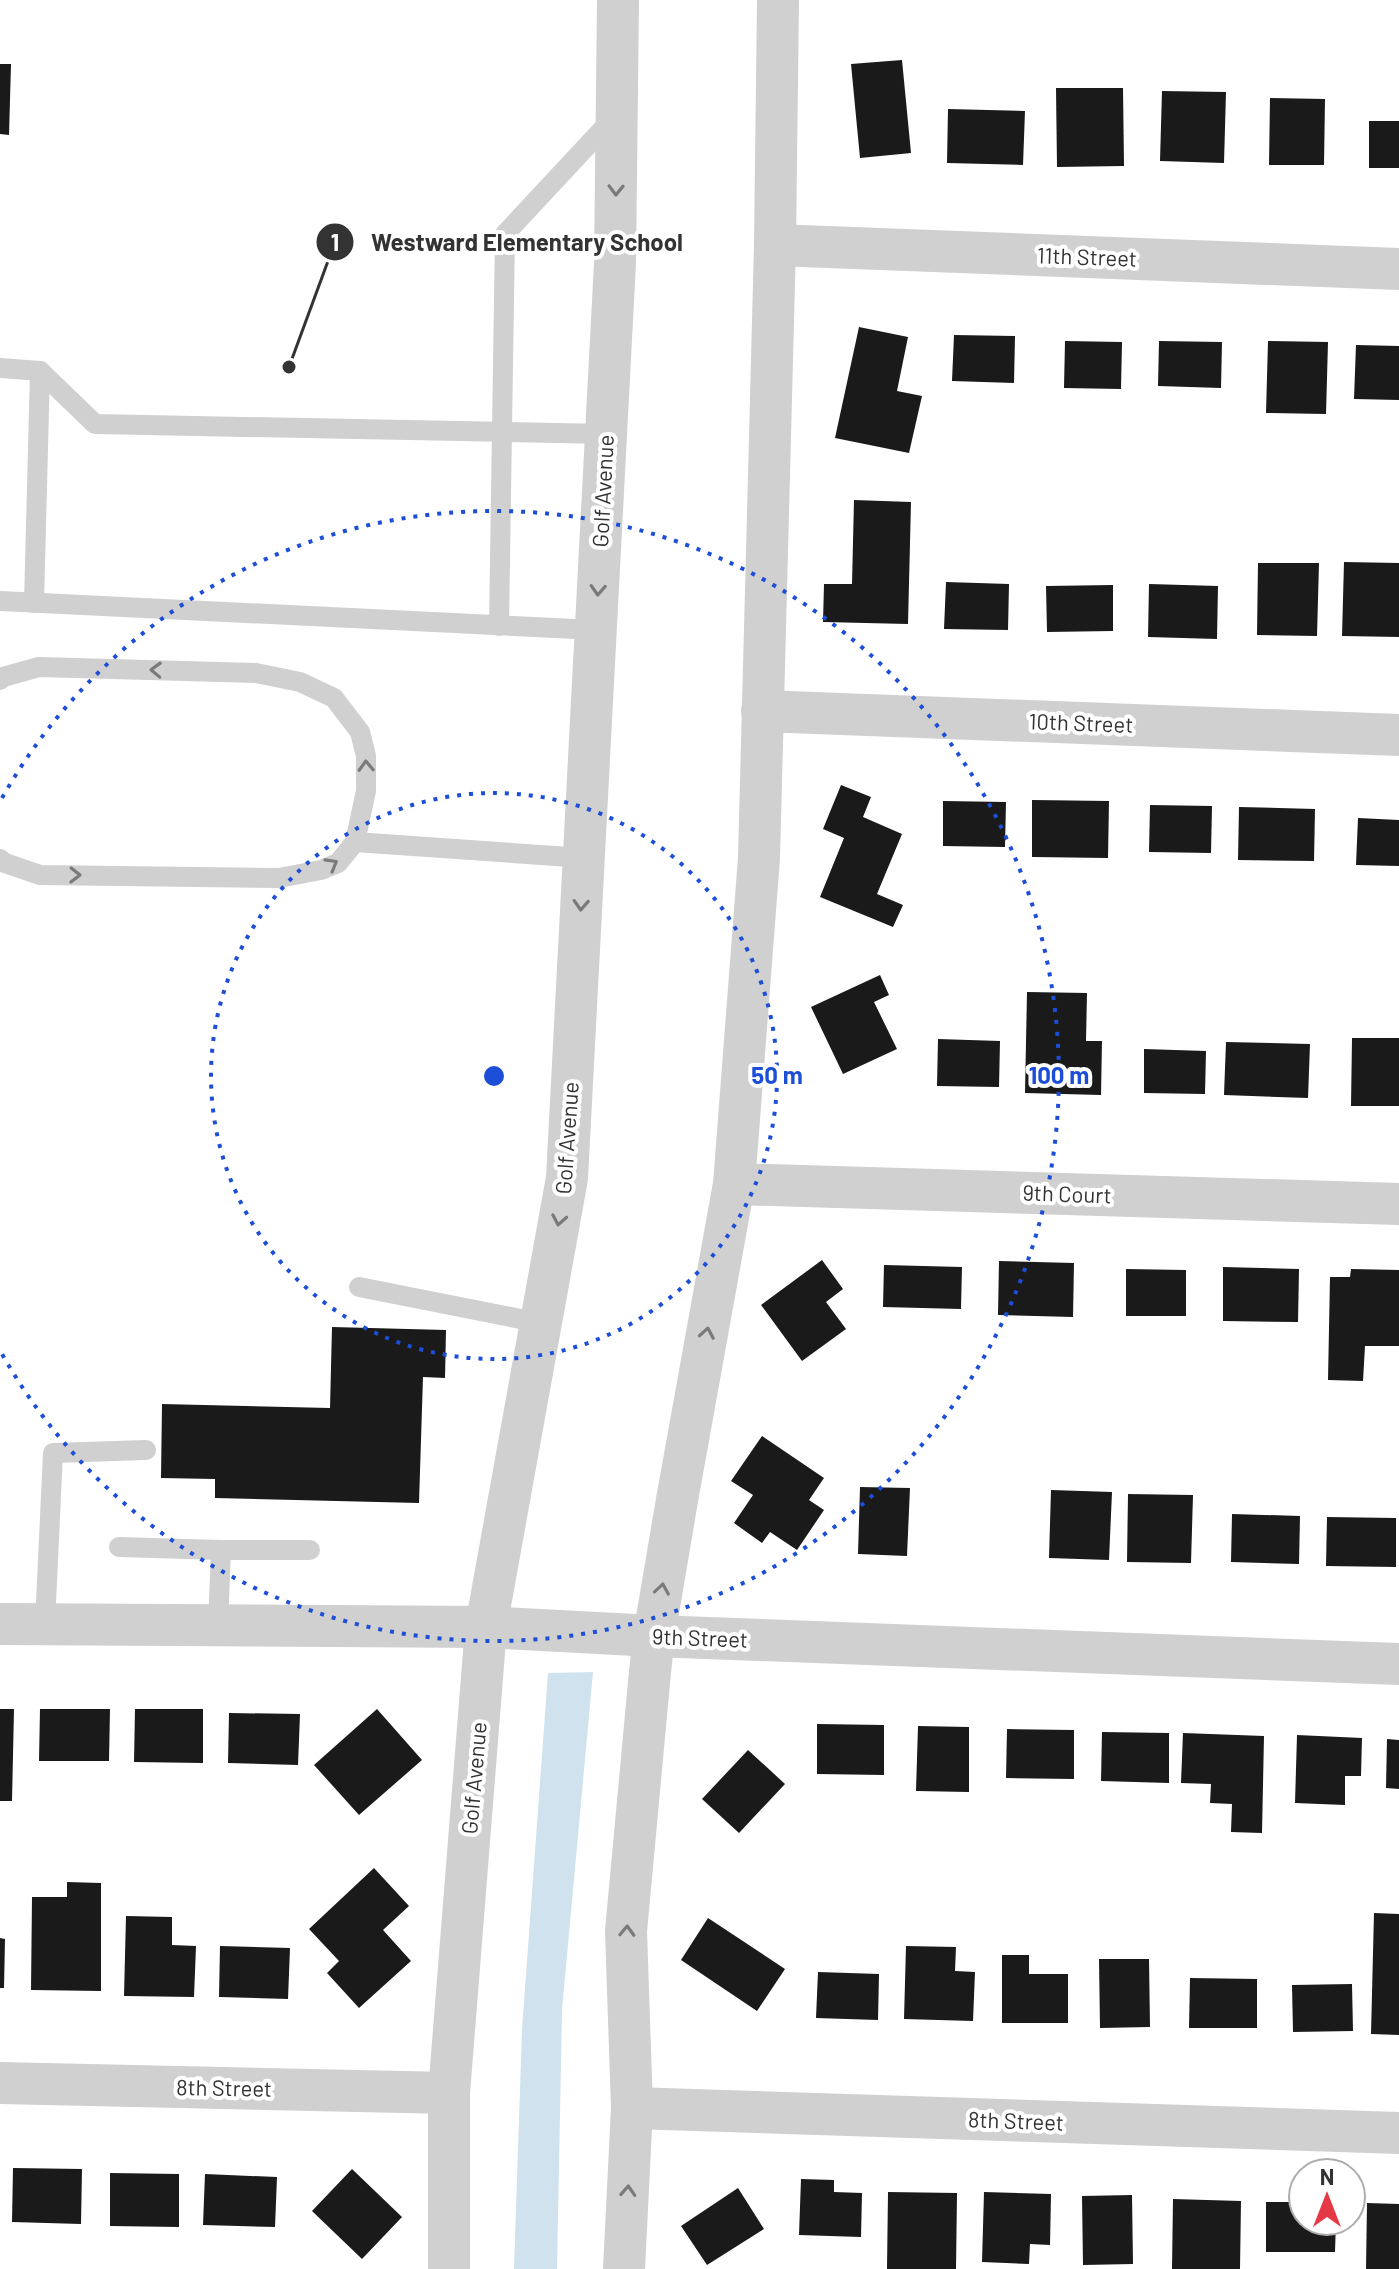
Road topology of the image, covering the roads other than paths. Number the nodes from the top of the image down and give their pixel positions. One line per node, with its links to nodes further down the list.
1 (618, 0): 3 (street, Golf Avenue)
2 (778, 0): 4 (street)
3 (617, 114): 8 (lane); 9 (street, Golf Avenue, one-way to 9)
4 (775, 245): 5 (street, 11th Street); 15 (street)
5 (1399, 269)
6 (0, 368): 7 (lane)
7 (40, 371): 8 (lane); 11 (lane)
8 (503, 432): 9 (lane); 12 (lane)
9 (606, 434): 13 (street, Golf Avenue, one-way to 13)
10 (0, 601): 11 (lane)
11 (34, 603): 12 (lane)
12 (499, 626): 13 (lane)
13 (596, 630): 18 (street, Golf Avenue)
14 (0, 680): 17 (lane, one-way to 14)
15 (762, 711): 16 (street, 10th Street); 20 (street)
16 (1399, 735)
17 (355, 842): 18 (lane); 19 (lane, one-way to 17)
18 (584, 858): 23 (street, Golf Avenue, one-way to 23)
19 (0, 859)
20 (734, 1184): 21 (street, 9th Court); 32 (street, one-way to 20)
21 (1399, 1204)
22 (359, 1287): 23 (lane)
23 (541, 1323): 31 (street, Golf Avenue)
24 (146, 1450): 29 (lane)
25 (119, 1547): 26 (lane)
26 (221, 1550): 27 (lane); 30 (lane)
27 (310, 1550)
28 (0, 1624): 29 (street, 9th Street)
29 (45, 1624): 30 (street, 9th Street)
30 (218, 1626): 31 (street, 9th Street)
31 (486, 1627): 32 (street, 9th Street); 35 (street, Golf Avenue)
32 (654, 1636): 33 (street, 9th Street); 36 (street, one-way to 32)
33 (1399, 1664)
34 (0, 2083): 35 (street, 8th Street)
35 (449, 2093): 38 (street, Golf Avenue)
36 (632, 2108): 37 (street, 8th Street); 39 (street, one-way to 36)
37 (1399, 2133)
38 (449, 2269)
39 (624, 2269)

